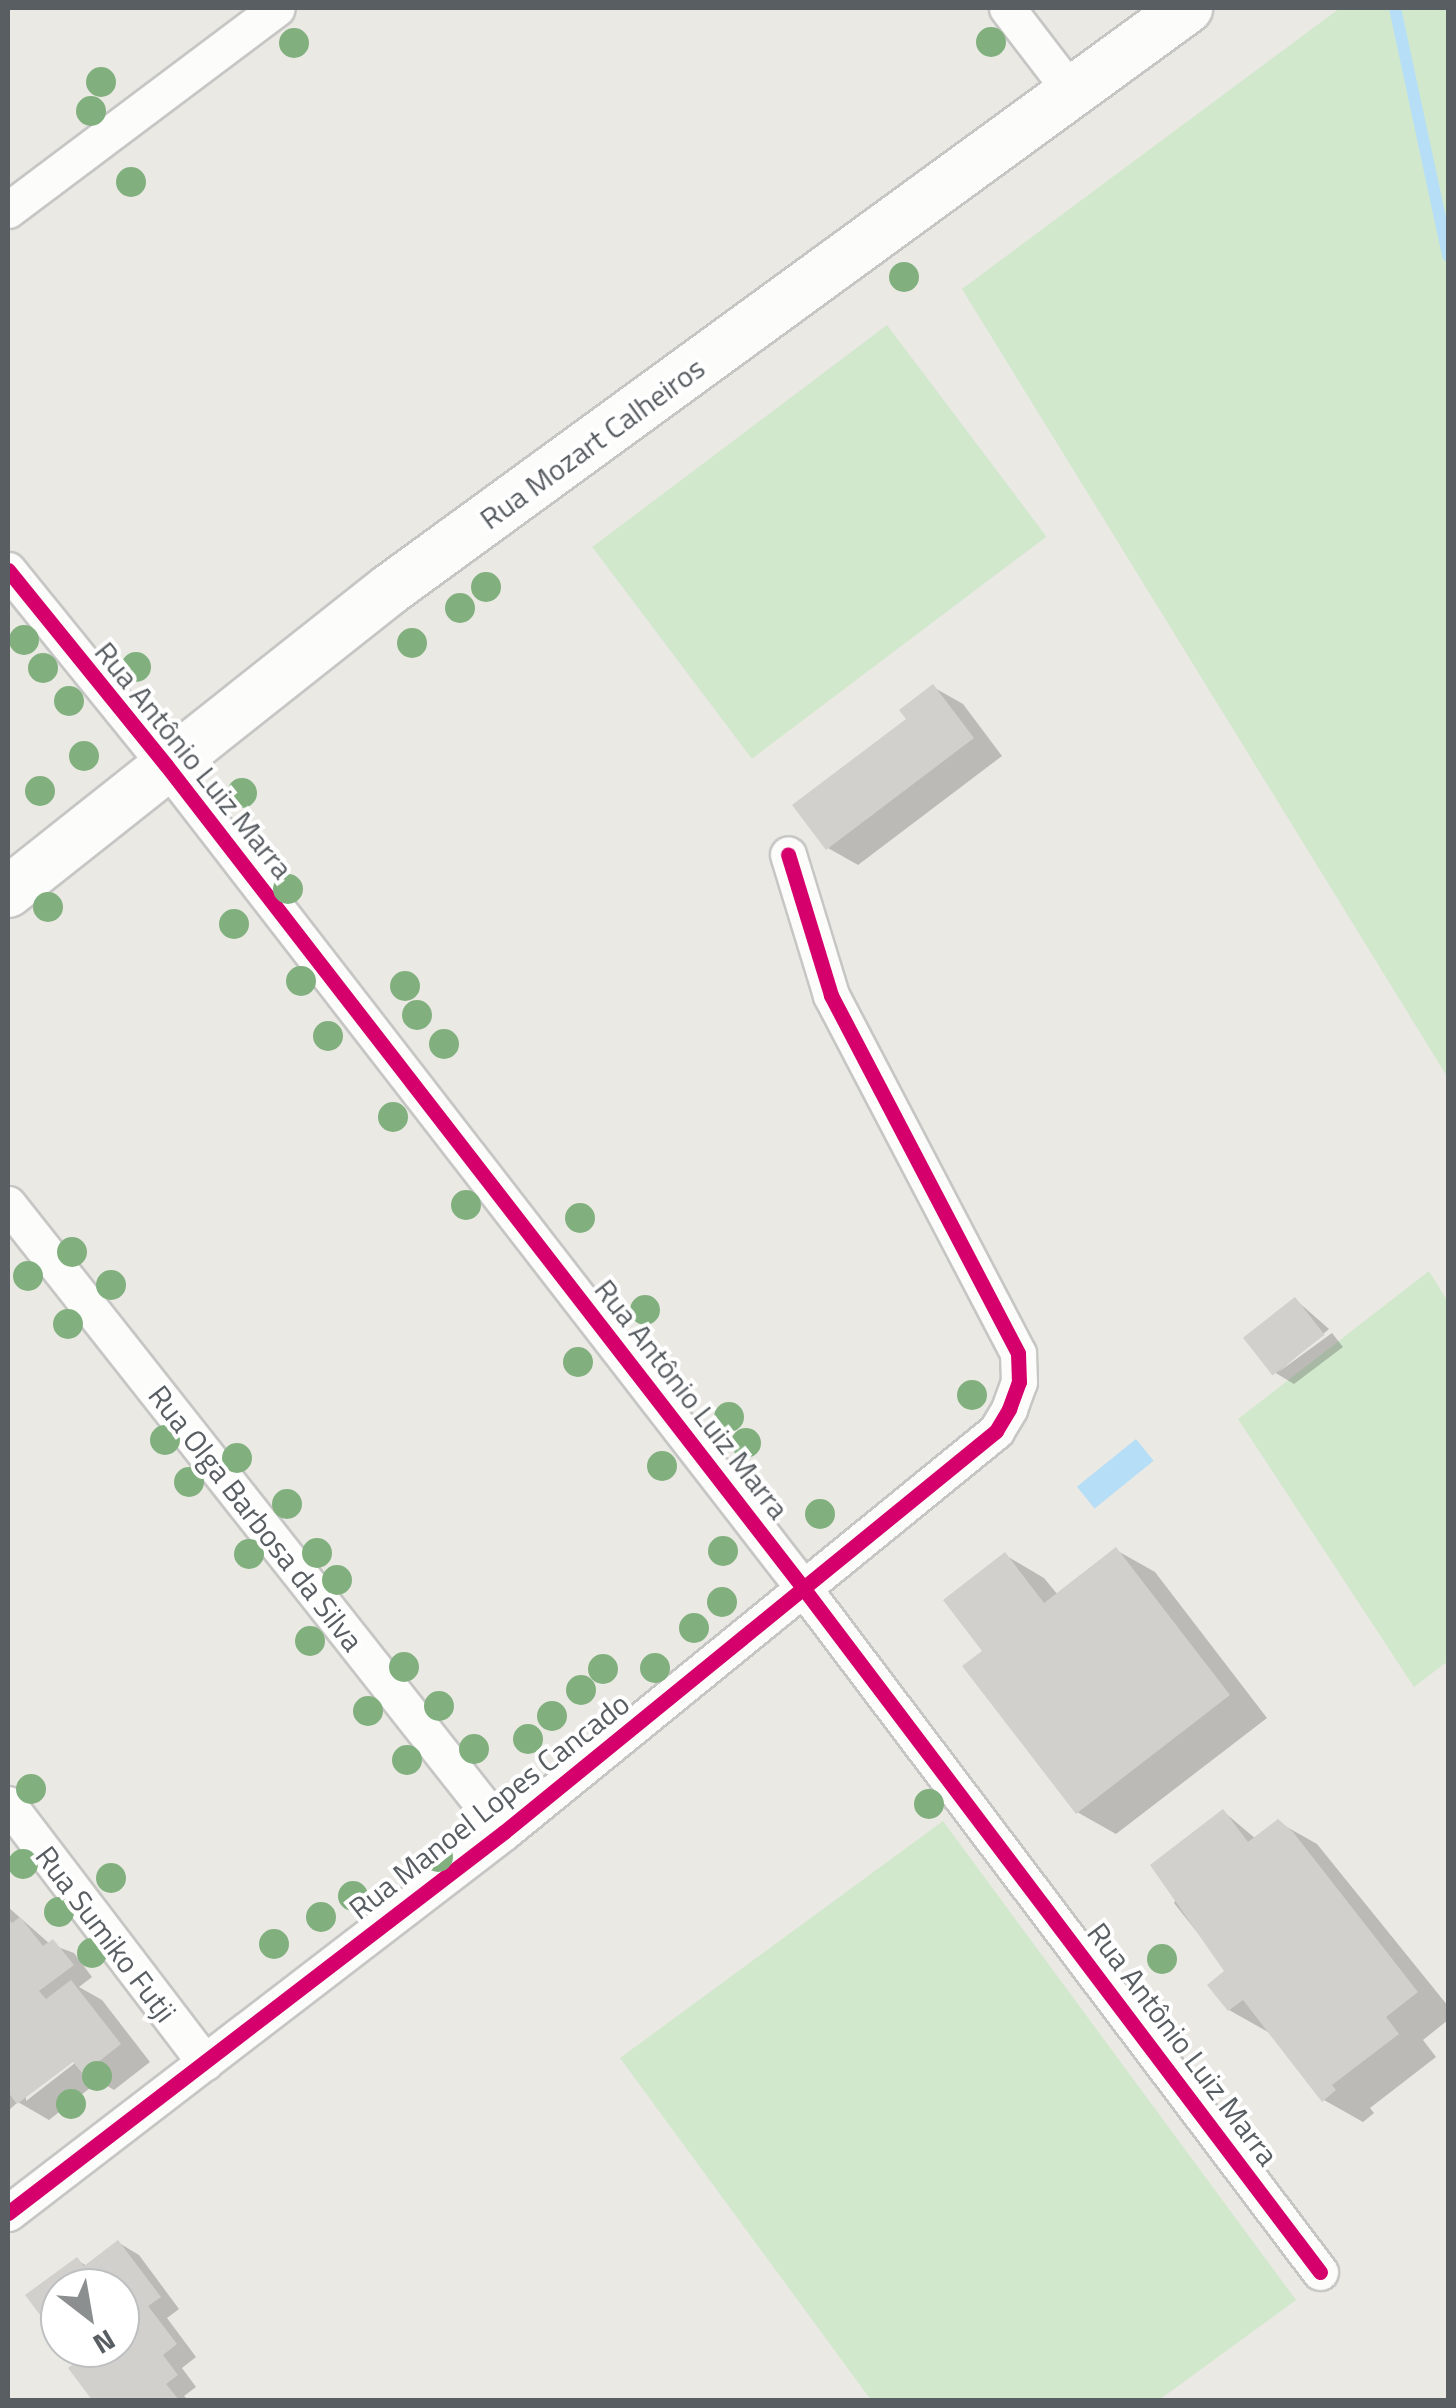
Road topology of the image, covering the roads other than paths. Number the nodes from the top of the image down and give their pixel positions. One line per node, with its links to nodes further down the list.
1 (277, 8): 5 (street)
2 (1007, 8): 4 (street)
3 (1187, 8): 4 (street, Rua Mozart Calheiros)
4 (1073, 94): 7 (street, Rua Mozart Calheiros)
5 (8, 210)
6 (8, 570): 7 (street, Rua Antônio Luiz Marra)
7 (166, 765): 9 (street, Rua Mozart Calheiros); 11 (street, Rua Antônio Luiz Marra)
8 (788, 854): 11 (street, Rua Manoel Lopes Cancado)
9 (8, 892)
10 (8, 1204): 13 (street, Rua Olga Barbosa da Silva)
11 (804, 1589): 13 (street, Rua Manoel Lopes Cancado); 16 (street, Rua Antônio Luiz Marra)
12 (8, 1804): 14 (street, Rua Sumiko Futji)
13 (504, 1832): 14 (street, Rua Manoel Lopes Cancado)
14 (206, 2063): 15 (street, Rua Manoel Lopes Cancado)
15 (8, 2212)
16 (1320, 2272)

